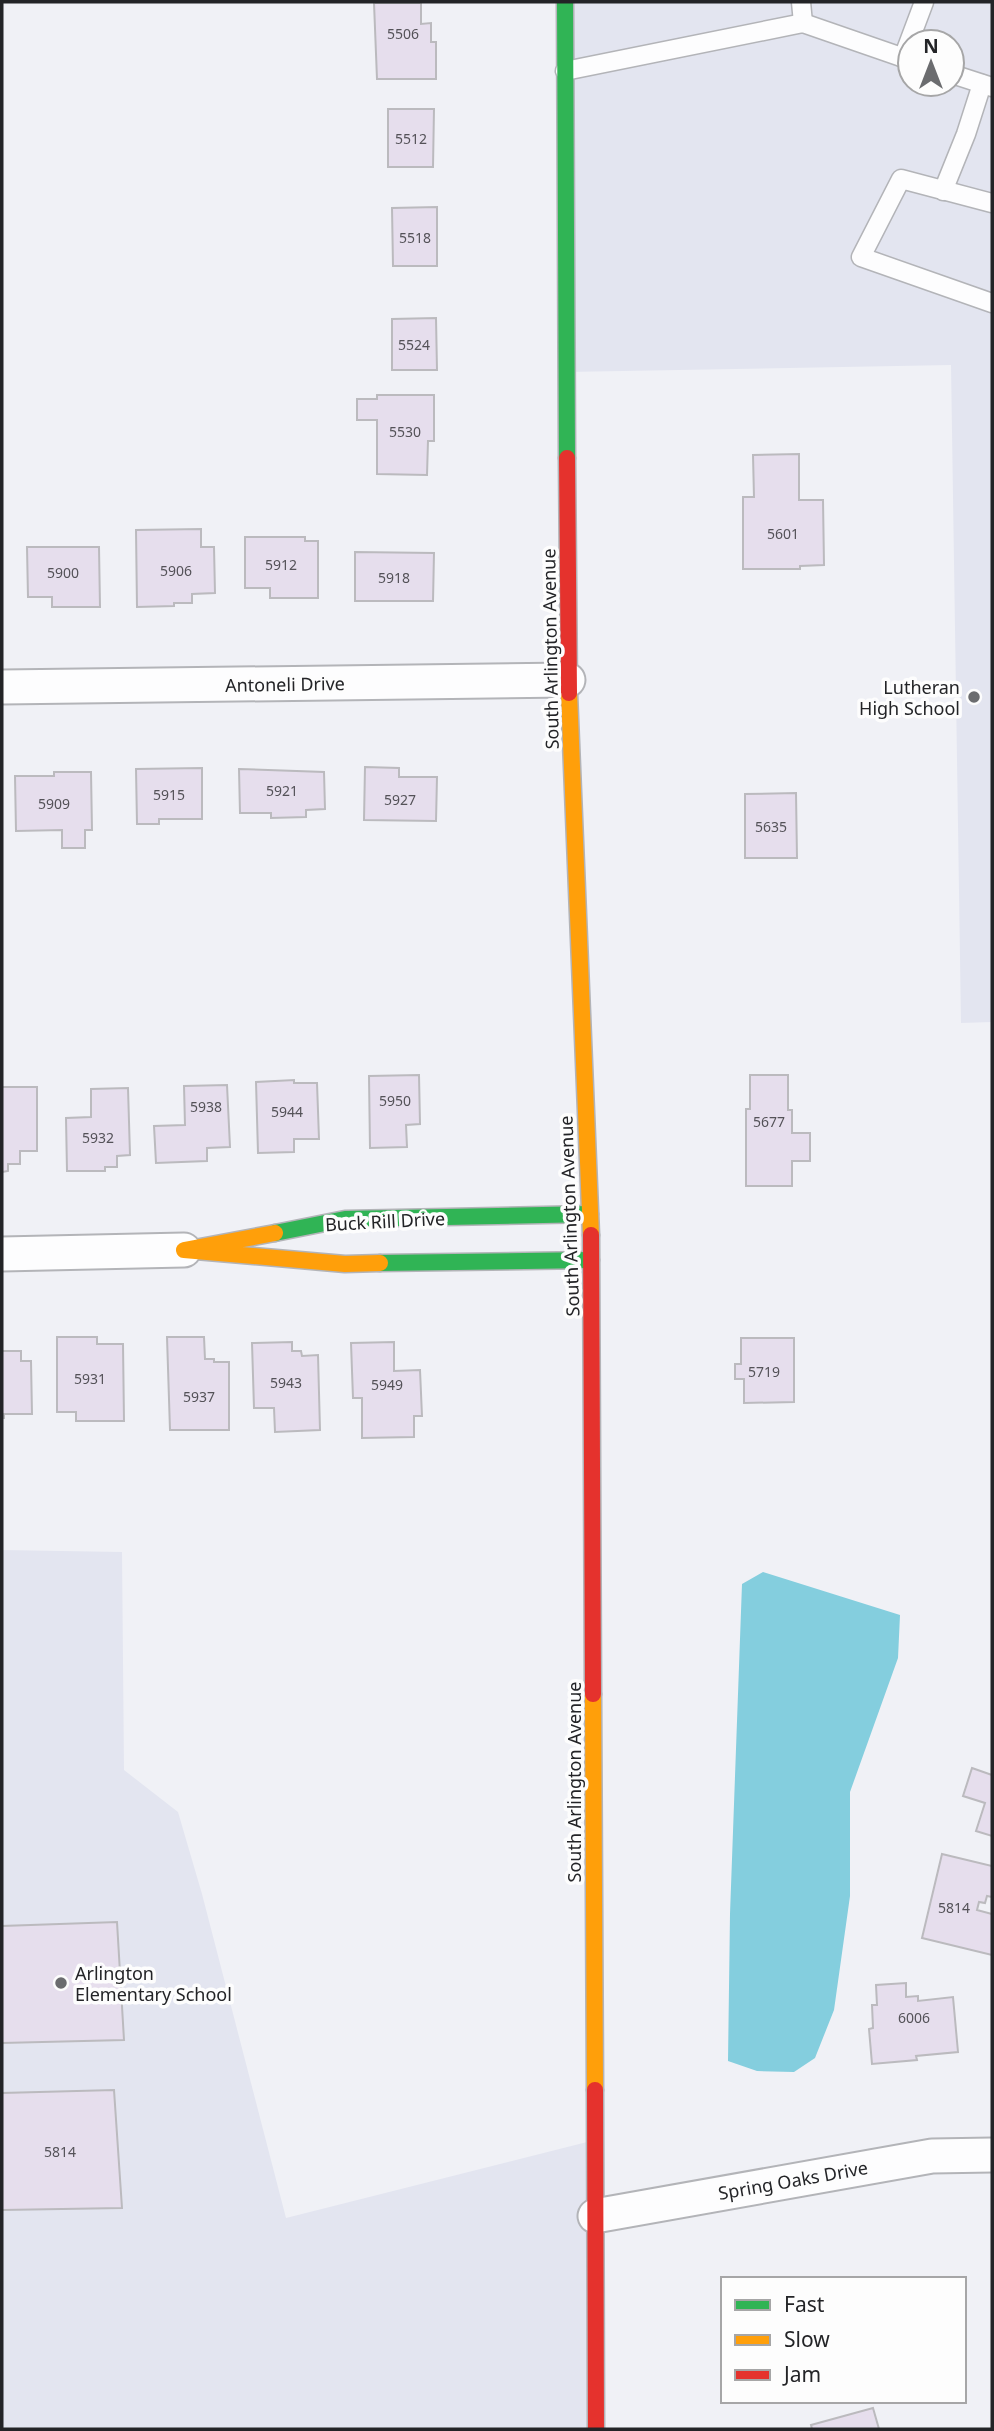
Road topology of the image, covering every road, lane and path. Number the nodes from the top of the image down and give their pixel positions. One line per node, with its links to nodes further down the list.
1 (565, 2): 7 (main road, South Arlington Avenue)
2 (801, 2): 4 (lane)
3 (924, 2): 5 (lane)
4 (803, 23): 6 (lane); 7 (lane)
5 (916, 28)
6 (896, 56)
7 (565, 71): 13 (main road, South Arlington Avenue)
8 (966, 78): 9 (lane)
9 (987, 85): 10 (lane)
10 (943, 191): 11 (lane); 12 (lane)
11 (992, 203)
12 (992, 303)
13 (568, 680): 14 (street, Antoneli Drive); 15 (main road, South Arlington Avenue)
14 (2, 687)
15 (590, 1214): 16 (main road, Buck Rill Drive); 18 (main road, South Arlington Avenue)
16 (184, 1250): 17 (street, Buck Rill Drive); 18 (main road, Buck Rill Drive)
17 (2, 1254)
18 (591, 1260): 20 (main road, South Arlington Avenue)
19 (992, 2155): 20 (street, Spring Oaks Drive)
20 (595, 2216): 21 (main road, South Arlington Avenue)
21 (596, 2429)

